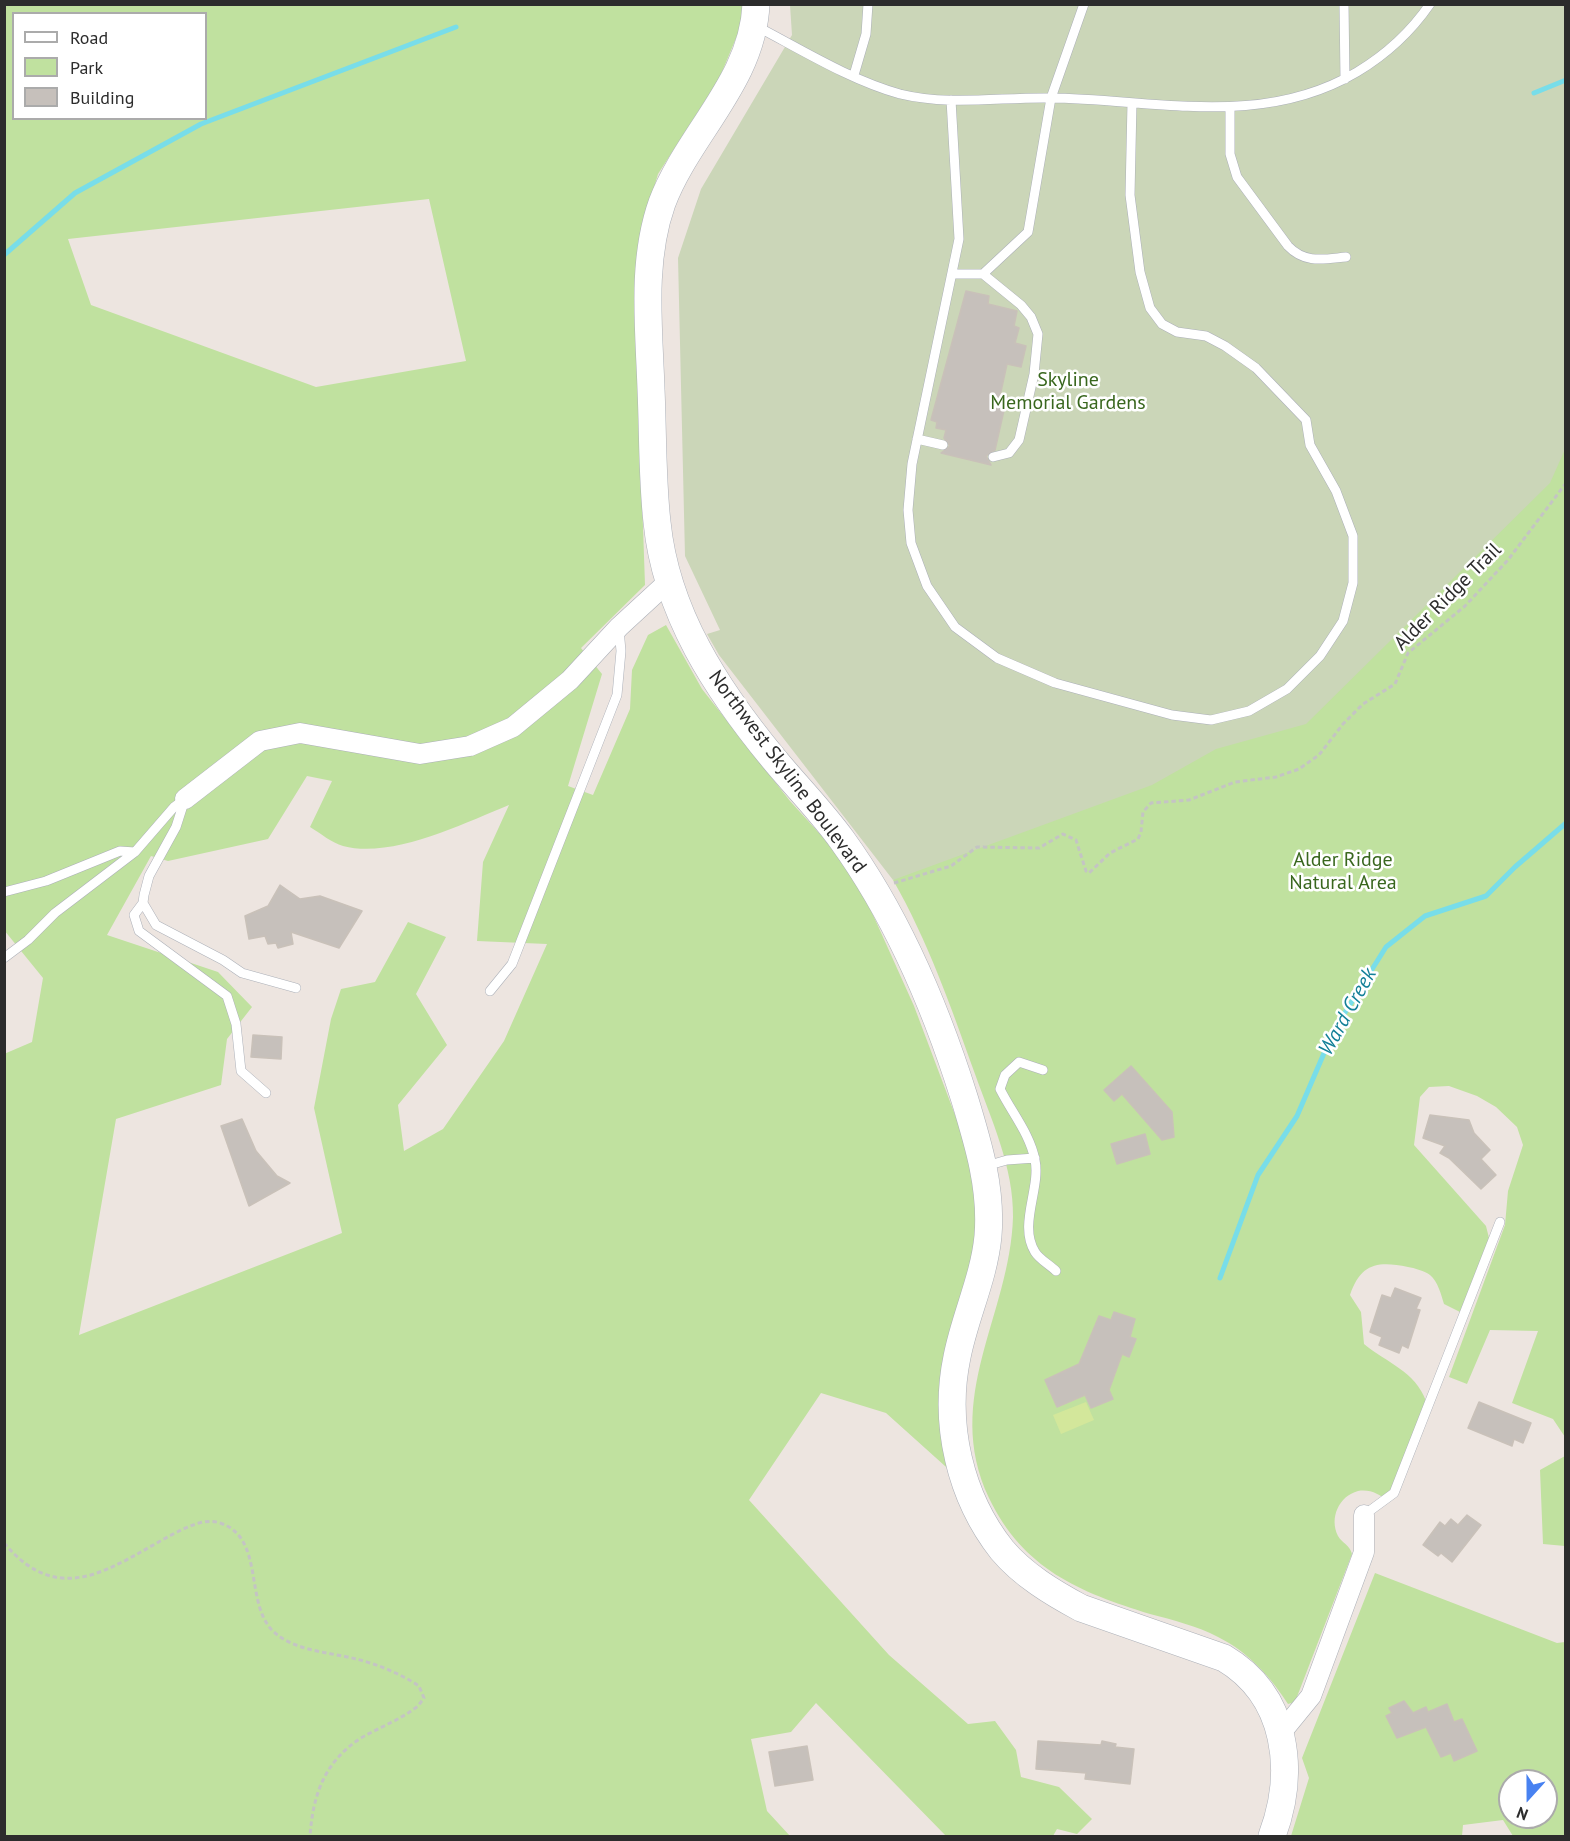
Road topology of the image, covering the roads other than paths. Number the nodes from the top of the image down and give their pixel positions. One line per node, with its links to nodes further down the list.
1 (868, 4): 6 (lane)
2 (1084, 4): 8 (lane)
3 (1344, 4): 7 (lane)
4 (1430, 4): 7 (lane)
5 (755, 15): 6 (lane); 18 (main road, Northwest Skyline Boulevard)
6 (854, 75): 9 (lane)
7 (1345, 79): 11 (lane)
8 (1051, 98): 9 (lane); 10 (lane); 14 (lane)
9 (951, 100): 13 (lane)
10 (1132, 103): 11 (lane); 15 (lane)
11 (1230, 107): 12 (lane)
12 (1346, 257)
13 (952, 274): 14 (lane); 15 (lane)
14 (983, 274): 17 (lane)
15 (917, 440): 16 (lane)
16 (943, 446)
17 (993, 457)
18 (669, 581): 19 (street); 30 (main road, Northwest Skyline Boulevard)
19 (619, 627): 20 (street); 26 (lane)
20 (185, 798): 21 (lane); 23 (lane)
21 (135, 852): 22 (lane); 24 (lane)
22 (4, 892)
23 (143, 903): 25 (lane); 28 (lane)
24 (4, 958)
25 (296, 988)
26 (490, 991)
27 (1043, 1070): 29 (lane)
28 (266, 1093)
29 (1035, 1158): 30 (lane); 32 (lane)
30 (984, 1166): 34 (main road, Northwest Skyline Boulevard)
31 (1500, 1222): 33 (lane)
32 (1056, 1271)
33 (1364, 1515): 34 (street)
34 (1280, 1734): 35 (main road, Northwest Skyline Boulevard)
35 (1272, 1836)

